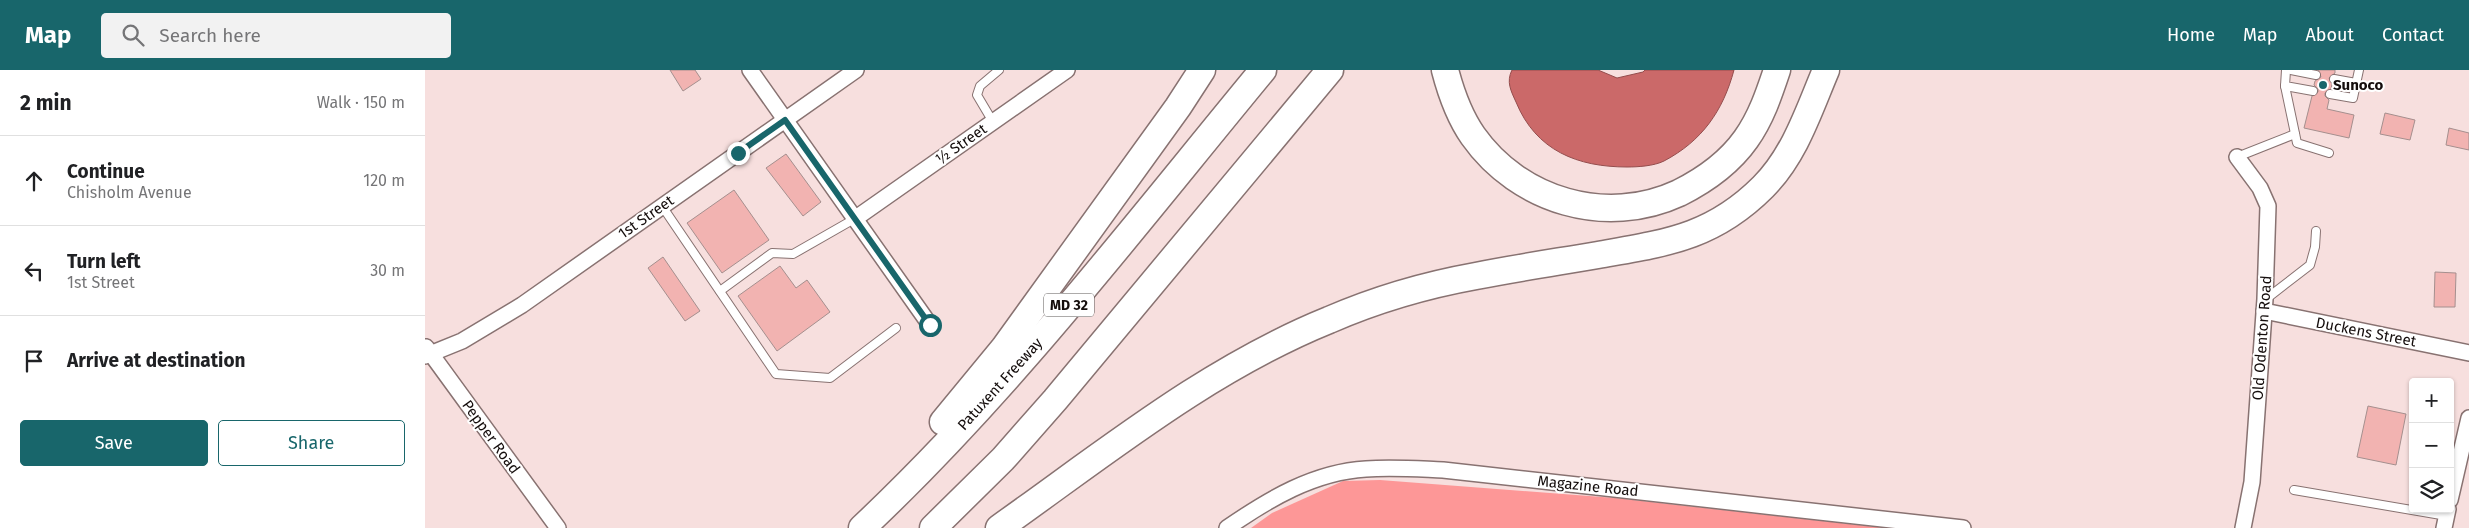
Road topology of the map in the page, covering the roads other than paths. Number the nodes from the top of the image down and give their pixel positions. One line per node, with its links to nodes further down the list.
1 (750, 70): 21 (street)
2 (856, 70): 21 (street, 1st Street)
3 (999, 70): 22 (lane)
4 (1067, 70): 22 (street, ½ Street)
5 (1202, 70): 41 (highway)
6 (1263, 70): 42 (highway, Patuxent Freeway / MD 32)
7 (1330, 70): 43 (highway)
8 (1445, 70): 9 (highway)
9 (1777, 70)
10 (1816, 70): 23 (highway)
11 (1826, 70): 23 (highway)
12 (2286, 70): 18 (lane)
13 (2291, 70): 15 (lane)
14 (2359, 70): 17 (lane)
15 (2316, 75)
16 (2333, 78): 17 (lane)
17 (2357, 83): 20 (lane)
18 (2285, 86): 19 (lane); 24 (lane)
19 (2313, 91)
20 (2330, 94)
21 (785, 120): 27 (street, 1st Street); 28 (street)
22 (993, 122): 28 (street, ½ Street)
23 (1800, 132): 44 (highway)
24 (2295, 134): 25 (lane); 26 (lane)
25 (2329, 153)
26 (2237, 157): 31 (street, Old Odenton Road)
27 (662, 206): 30 (lane); 34 (street, 1st Street)
28 (856, 218): 30 (lane); 32 (street)
29 (2316, 231): 31 (lane)
30 (720, 291): 33 (lane)
31 (2265, 305): 35 (street, Duckens Street); 47 (street, Old Odenton Road)
32 (930, 325)
33 (896, 328)
34 (427, 352): 40 (street, Pepper Road)
35 (2469, 353)
36 (2469, 418): 37 (street)
37 (2454, 483)
38 (2294, 490): 39 (lane)
39 (2446, 518)
40 (558, 528)
41 (843, 528)
42 (863, 528)
43 (933, 528)
44 (999, 528)
45 (1227, 528): 46 (street, Magazine Road)
46 (1963, 528)
47 (2243, 528)

